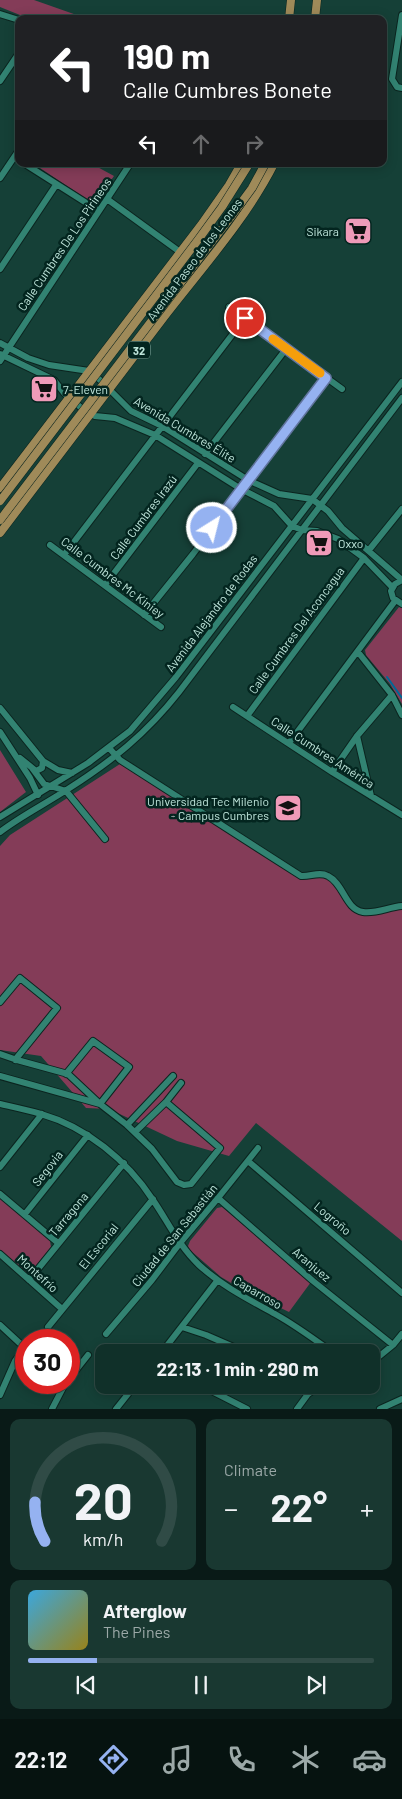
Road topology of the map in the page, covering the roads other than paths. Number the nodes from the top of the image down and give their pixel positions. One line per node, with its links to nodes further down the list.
1 (286, 0): 3 (street)
2 (317, 0): 5 (main road)
3 (291, 4)
4 (0, 14): 7 (street)
5 (315, 15)
6 (402, 15): 10 (street)
7 (15, 19)
8 (15, 59): 9 (street)
9 (0, 81)
10 (402, 88)
11 (15, 159): 18 (street)
12 (29, 167): 19 (street)
13 (128, 167): 20 (street, Calle Cumbres De Los Pirineos)
14 (239, 167): 22 (main road, Avenida Paseo de los Leones / 32)
15 (247, 167): 50 (main road, bridge)
16 (263, 167): 53 (main road, bridge)
17 (272, 167): 31 (main road, Avenida Paseo de los Leones / 32)
18 (0, 178)
19 (56, 185): 21 (street); 23 (street)
20 (107, 199): 21 (street, Calle Cumbres De Los Pirineos); 22 (street)
21 (99, 211): 27 (street, Calle Cumbres De Los Pirineos)
22 (180, 252): 28 (main road, Avenida Paseo de los Leones / 32)
23 (0, 270)
24 (229, 307): 25 (street)
25 (245, 318): 29 (street); 41 (street)
26 (0, 343): 27 (street)
27 (8, 348): 30 (street, Calle Cumbres De Los Pirineos); 32 (street)
28 (106, 348): 31 (main road); 32 (main road, Avenida Paseo de los Leones / 32)
29 (286, 349): 33 (street); 44 (street)
30 (1, 357): 37 (street, Avenida Cumbres Élite)
31 (125, 370): 36 (main road, Avenida Paseo de los Leones / 32)
32 (89, 372): 36 (street, Avenida Cumbres Élite); 37 (main road, Avenida Paseo de los Leones / 32)
33 (326, 378): 35 (street); 46 (street)
34 (402, 382): 49 (street, Avenida Alejandro de Rodas)
35 (342, 388)
36 (109, 389): 39 (main road, Avenida Paseo de los Leones / 32); 41 (street, Avenida Cumbres Élite)
37 (69, 398): 39 (street, Avenida Cumbres Élite); 40 (main road, Avenida Paseo de los Leones / 32)
38 (402, 398): 51 (street, Avenida Alejandro de Rodas)
39 (91, 414): 42 (street, Avenida Cumbres Élite); 43 (main road, Avenida Paseo de los Leones / 32)
40 (53, 419): 43 (main road); 47 (main road, Avenida Paseo de los Leones / 32)
41 (162, 426): 42 (street); 44 (street, Avenida Cumbres Élite)
42 (155, 435): 45 (street, Avenida Cumbres Élite); 59 (street)
43 (71, 439): 56 (main road, Avenida Paseo de los Leones / 32)
44 (205, 454): 46 (street, Avenida Cumbres Élite)
45 (198, 463): 48 (street, Avenida Cumbres Élite); 62 (street, Calle Cumbres Irazú)
46 (248, 480): 48 (street); 49 (street, Avenida Cumbres Élite)
47 (0, 488)
48 (241, 489): 54 (street, Avenida Cumbres Élite); 65 (street)
49 (312, 499): 51 (street, Avenida Cumbres Élite); 54 (street, Avenida Alejandro de Rodas)
50 (0, 501)
51 (321, 504): 55 (street, Avenida Alejandro de Rodas); 58 (street, Avenida Cumbres Élite)
52 (402, 509): 58 (street)
53 (0, 520)
54 (292, 526): 55 (street, Avenida Cumbres Élite); 68 (street, Avenida Alejandro de Rodas)
55 (302, 530): 60 (street, Avenida Cumbres Élite); 69 (street, Avenida Alejandro de Rodas)
56 (0, 533)
57 (50, 544): 59 (street, Calle Cumbres Mc Kiniey)
58 (369, 550): 61 (street, Avenida Cumbres Élite)
59 (64, 555): 62 (street, Calle Cumbres Mc Kiniey)
60 (364, 558): 63 (street, Avenida Cumbres Élite); 74 (street, Calle Cumbres Del Aconcagua)
61 (402, 580): 63 (street)
62 (105, 585): 65 (street, Calle Cumbres Mc Kiniey)
63 (392, 587): 64 (street)
64 (399, 602): 67 (street)
65 (144, 615): 66 (street, Calle Cumbres Mc Kiniey)
66 (161, 627)
67 (358, 652): 70 (street); 77 (street)
68 (176, 677): 69 (street); 78 (street, Avenida Alejandro de Rodas)
69 (179, 692): 80 (street, Avenida Alejandro de Rodas)
70 (392, 695): 73 (street); 76 (street)
71 (233, 707): 74 (street, Calle Cumbres América)
72 (0, 708): 81 (street)
73 (402, 714)
74 (247, 716): 77 (street, Calle Cumbres América)
75 (0, 732): 79 (street)
76 (356, 736): 83 (street); 88 (street)
77 (289, 744): 83 (street, Calle Cumbres América)
78 (109, 748): 80 (street); 84 (street, Avenida Alejandro de Rodas)
79 (16, 754): 82 (street); 87 (street)
80 (116, 756): 86 (street, Avenida Alejandro de Rodas); 93 (street)
81 (43, 761): 82 (street); 84 (street)
82 (32, 768): 85 (street)
83 (332, 772): 88 (street, Calle Cumbres América)
84 (72, 773): 85 (street, Avenida Alejandro de Rodas)
85 (50, 787): 86 (street); 87 (street, Avenida Alejandro de Rodas)
86 (66, 790): 91 (street, Avenida Alejandro de Rodas); 92 (street)
87 (38, 794): 90 (street, Avenida Alejandro de Rodas)
88 (371, 796): 89 (street, Calle Cumbres América)
89 (402, 815)
90 (0, 817)
91 (0, 832)
92 (105, 839)
93 (402, 906)
94 (0, 1002): 96 (street)
95 (0, 1054): 96 (street)
96 (14, 1060): 97 (street)
97 (66, 1074): 103 (street); 103 (street)
98 (0, 1076): 103 (street)
99 (174, 1076): 105 (street)
100 (181, 1083): 101 (street)
101 (166, 1102): 106 (street); 106 (street)
102 (0, 1104): 104 (street, Caparroso)
103 (100, 1104): 105 (street)
104 (42, 1114): 107 (street, Caparroso); 111 (street)
105 (128, 1124): 106 (street)
106 (135, 1132)
107 (88, 1135): 110 (street, Caparroso); 115 (street, Segovia)
108 (258, 1148): 109 (street, Ciudad de San Sebastián)
109 (248, 1161): 114 (street, Ciudad de San Sebastián); 121 (street, Logroño)
110 (124, 1163): 113 (street, Caparroso); 116 (street, Tarragona)
111 (0, 1167)
112 (0, 1194): 115 (street)
113 (152, 1198): 117 (street, Caparroso); 122 (street, El Escorial)
114 (218, 1198): 117 (street, Ciudad de San Sebastián); 132 (street, Aranjuez)
115 (25, 1214): 116 (street)
116 (58, 1243): 119 (street, Tarragona)
117 (180, 1243): 120 (street, Caparroso); 126 (street, Ciudad de San Sebastián)
118 (0, 1254): 119 (street, Montefrío)
119 (29, 1280): 122 (street, Montefrío)
120 (217, 1281): 125 (street); 131 (street, Caparroso)
121 (402, 1293)
122 (62, 1309): 124 (street, El Escorial)
123 (0, 1325): 128 (street)
124 (48, 1327)
125 (182, 1327): 129 (street); 130 (street)
126 (106, 1334)
127 (402, 1334): 132 (street)
128 (15, 1338)
129 (168, 1344)
130 (227, 1344)
131 (320, 1344)
132 (393, 1345): 134 (street)
133 (88, 1355): 136 (street)
134 (380, 1357)
135 (15, 1361): 141 (street)
136 (80, 1365)
137 (60, 1394): 143 (street)
138 (128, 1394): 144 (street)
139 (218, 1394): 145 (street)
140 (308, 1394): 146 (street)
141 (0, 1395)
142 (402, 1399): 147 (street)
143 (52, 1409)
144 (116, 1409)
145 (247, 1409)
146 (297, 1409)
147 (380, 1409)

